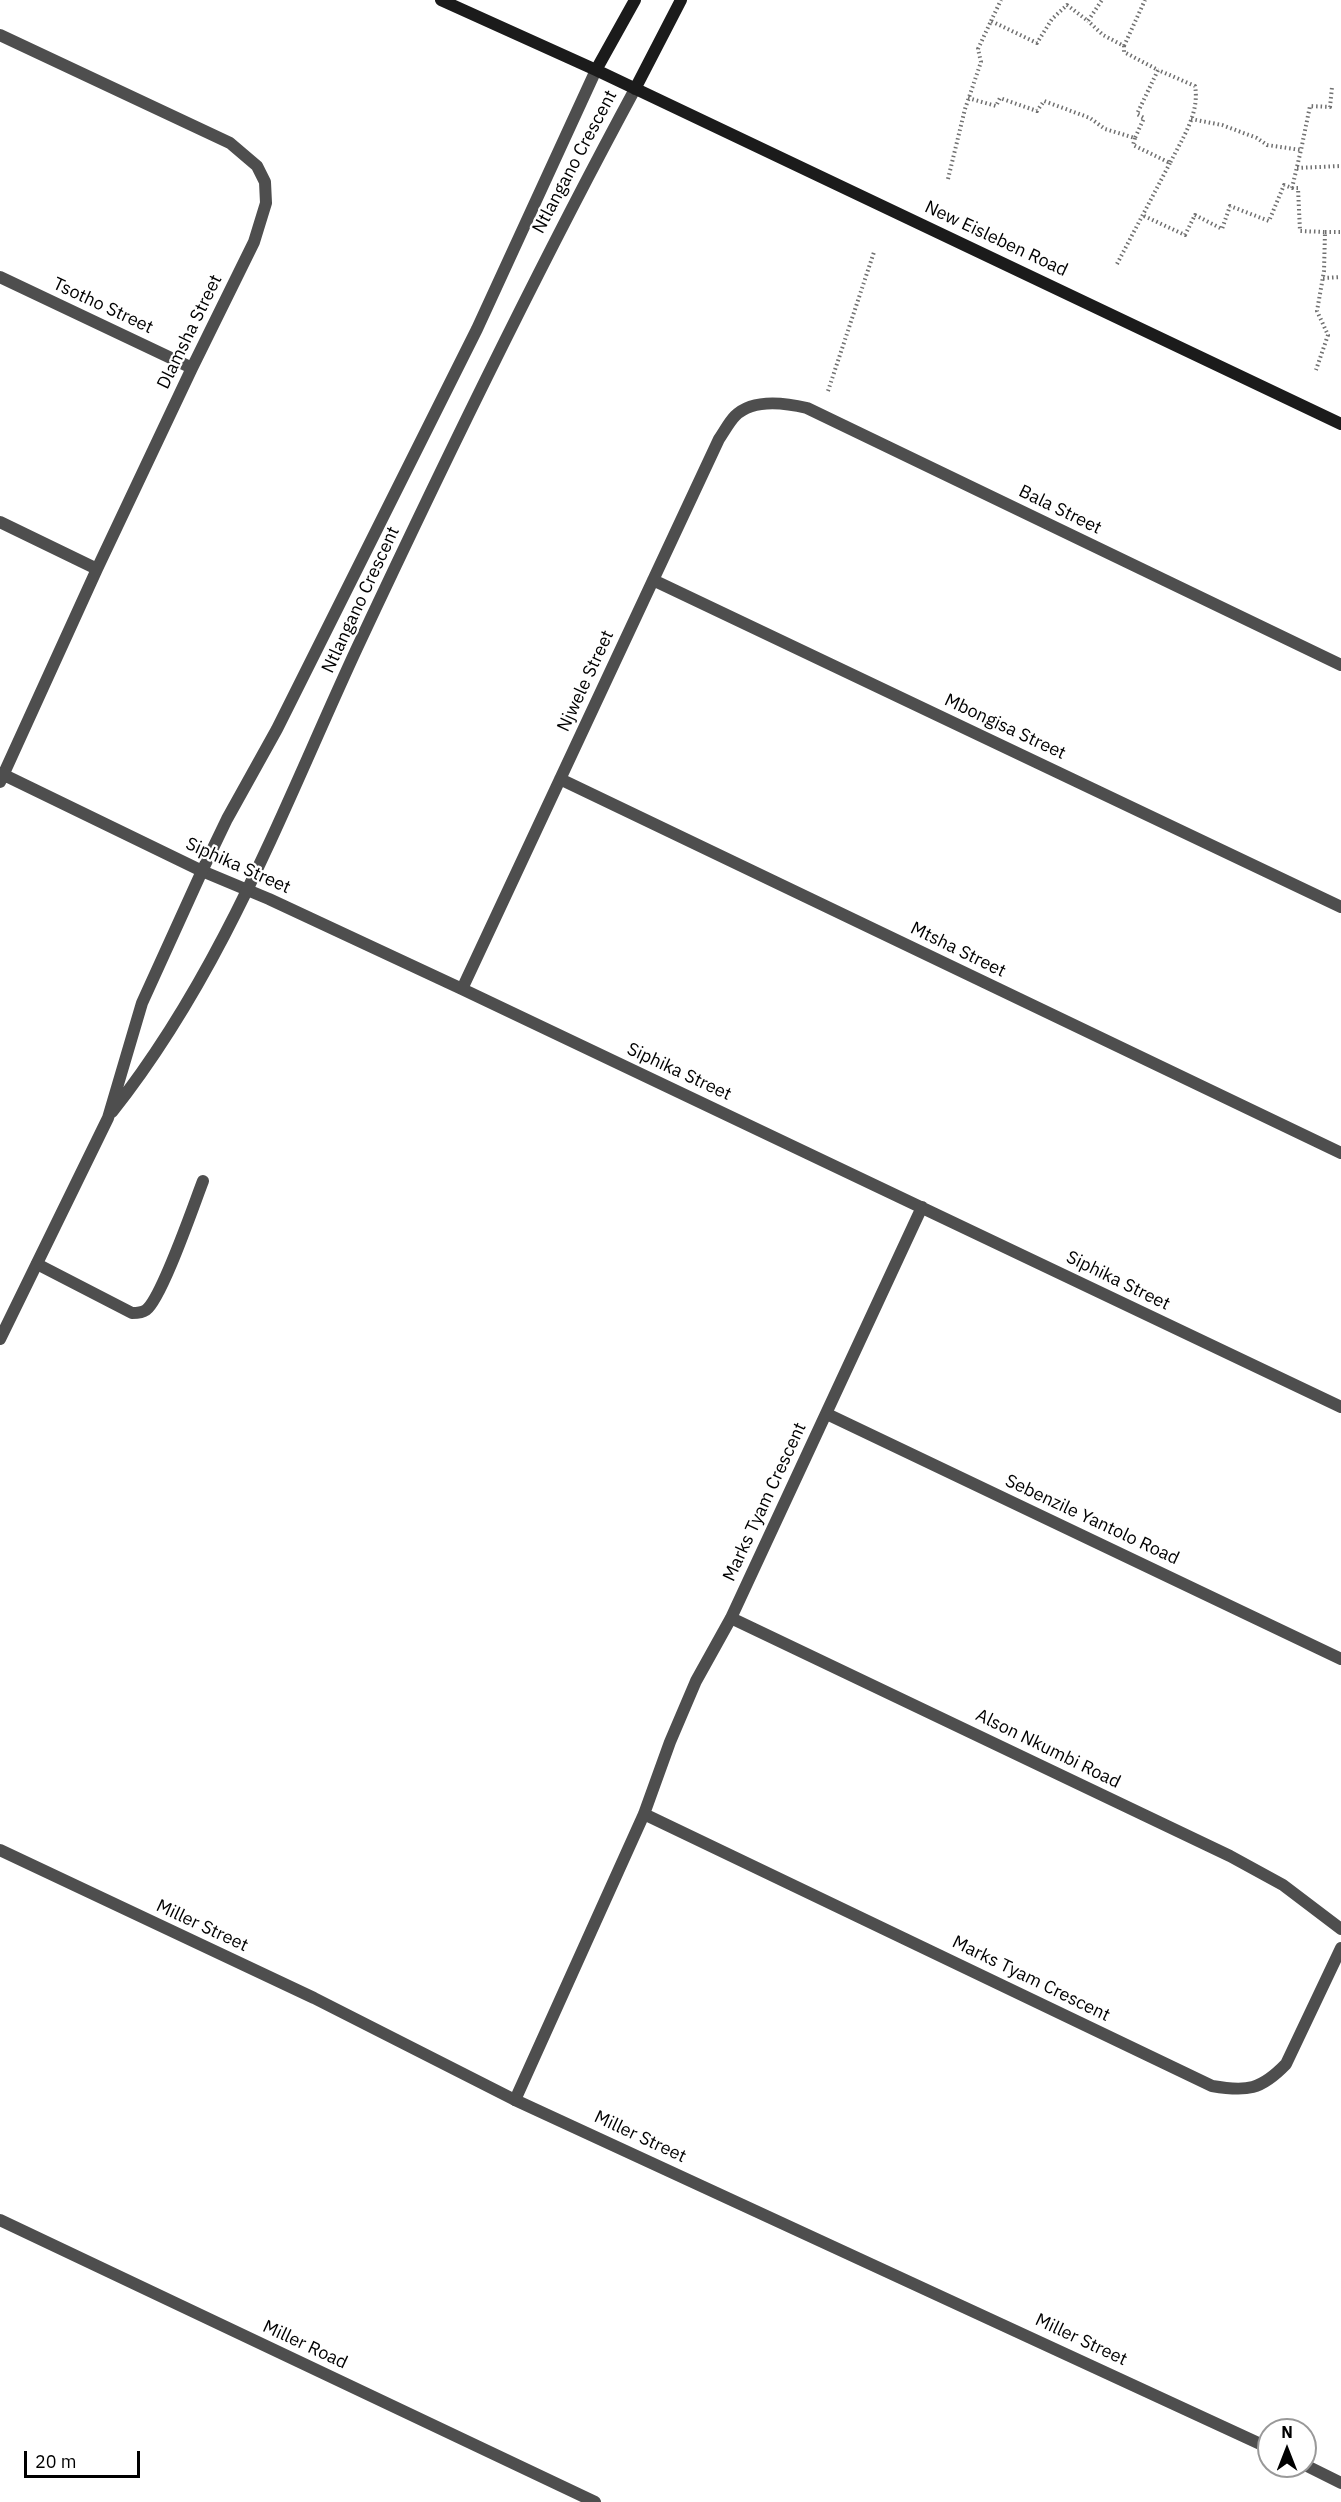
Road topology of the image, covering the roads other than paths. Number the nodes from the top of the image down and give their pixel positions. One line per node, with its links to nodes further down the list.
1 (441, 0): 5 (main road, New Eisleben Road)
2 (635, 0): 5 (main road)
3 (681, 0): 6 (main road)
4 (0, 35): 8 (street, Dlamsha Street)
5 (596, 70): 6 (main road, New Eisleben Road); 17 (street, Ntlangano Crescent)
6 (635, 89): 10 (main road, New Eisleben Road); 18 (street, Ntlangano Crescent)
7 (0, 278): 8 (street, Tsotho Street)
8 (192, 368): 12 (street, Dlamsha Street)
9 (760, 404): 13 (street, Njwele Street); 14 (street, Bala Street)
10 (1341, 424)
11 (0, 522): 12 (street)
12 (97, 569): 15 (street, Dlamsha Street)
13 (653, 580): 16 (street, Njwele Street); 19 (street, Mbongisa Street)
14 (1341, 665)
15 (1, 776): 17 (street, Siphika Street)
16 (560, 779): 20 (street, Njwele Street); 22 (street, Mtsha Street)
17 (202, 871): 18 (street, Siphika Street); 21 (street, Ntlangano Crescent)
18 (248, 890): 20 (street, Siphika Street); 21 (street, Ntlangano Crescent)
19 (1341, 908)
20 (462, 989): 24 (street, Siphika Street)
21 (108, 1118): 25 (street, Ntlangano Crescent)
22 (1341, 1153)
23 (203, 1181): 25 (street)
24 (922, 1207): 27 (street, Siphika Street); 28 (street, Marks Tyam Crescent)
25 (37, 1263): 26 (street, Ntlangano Crescent)
26 (0, 1339)
27 (1341, 1407)
28 (827, 1414): 29 (street, Marks Tyam Crescent); 30 (street, Sebenzile Yantolo Road)
29 (731, 1618): 31 (street, Marks Tyam Crescent); 33 (street, Alson Nkumbi Road)
30 (1341, 1659)
31 (645, 1814): 34 (street, Marks Tyam Crescent); 35 (street, Marks Tyam Crescent)
32 (0, 1850): 35 (street, Miller Street)
33 (1341, 1929)
34 (1341, 1948)
35 (515, 2100): 37 (street, Miller Street)
36 (0, 2220): 40 (street, Miller Road)
37 (1257, 2442)
38 (1317, 2471): 39 (street)
39 (1341, 2482)
40 (595, 2502)

